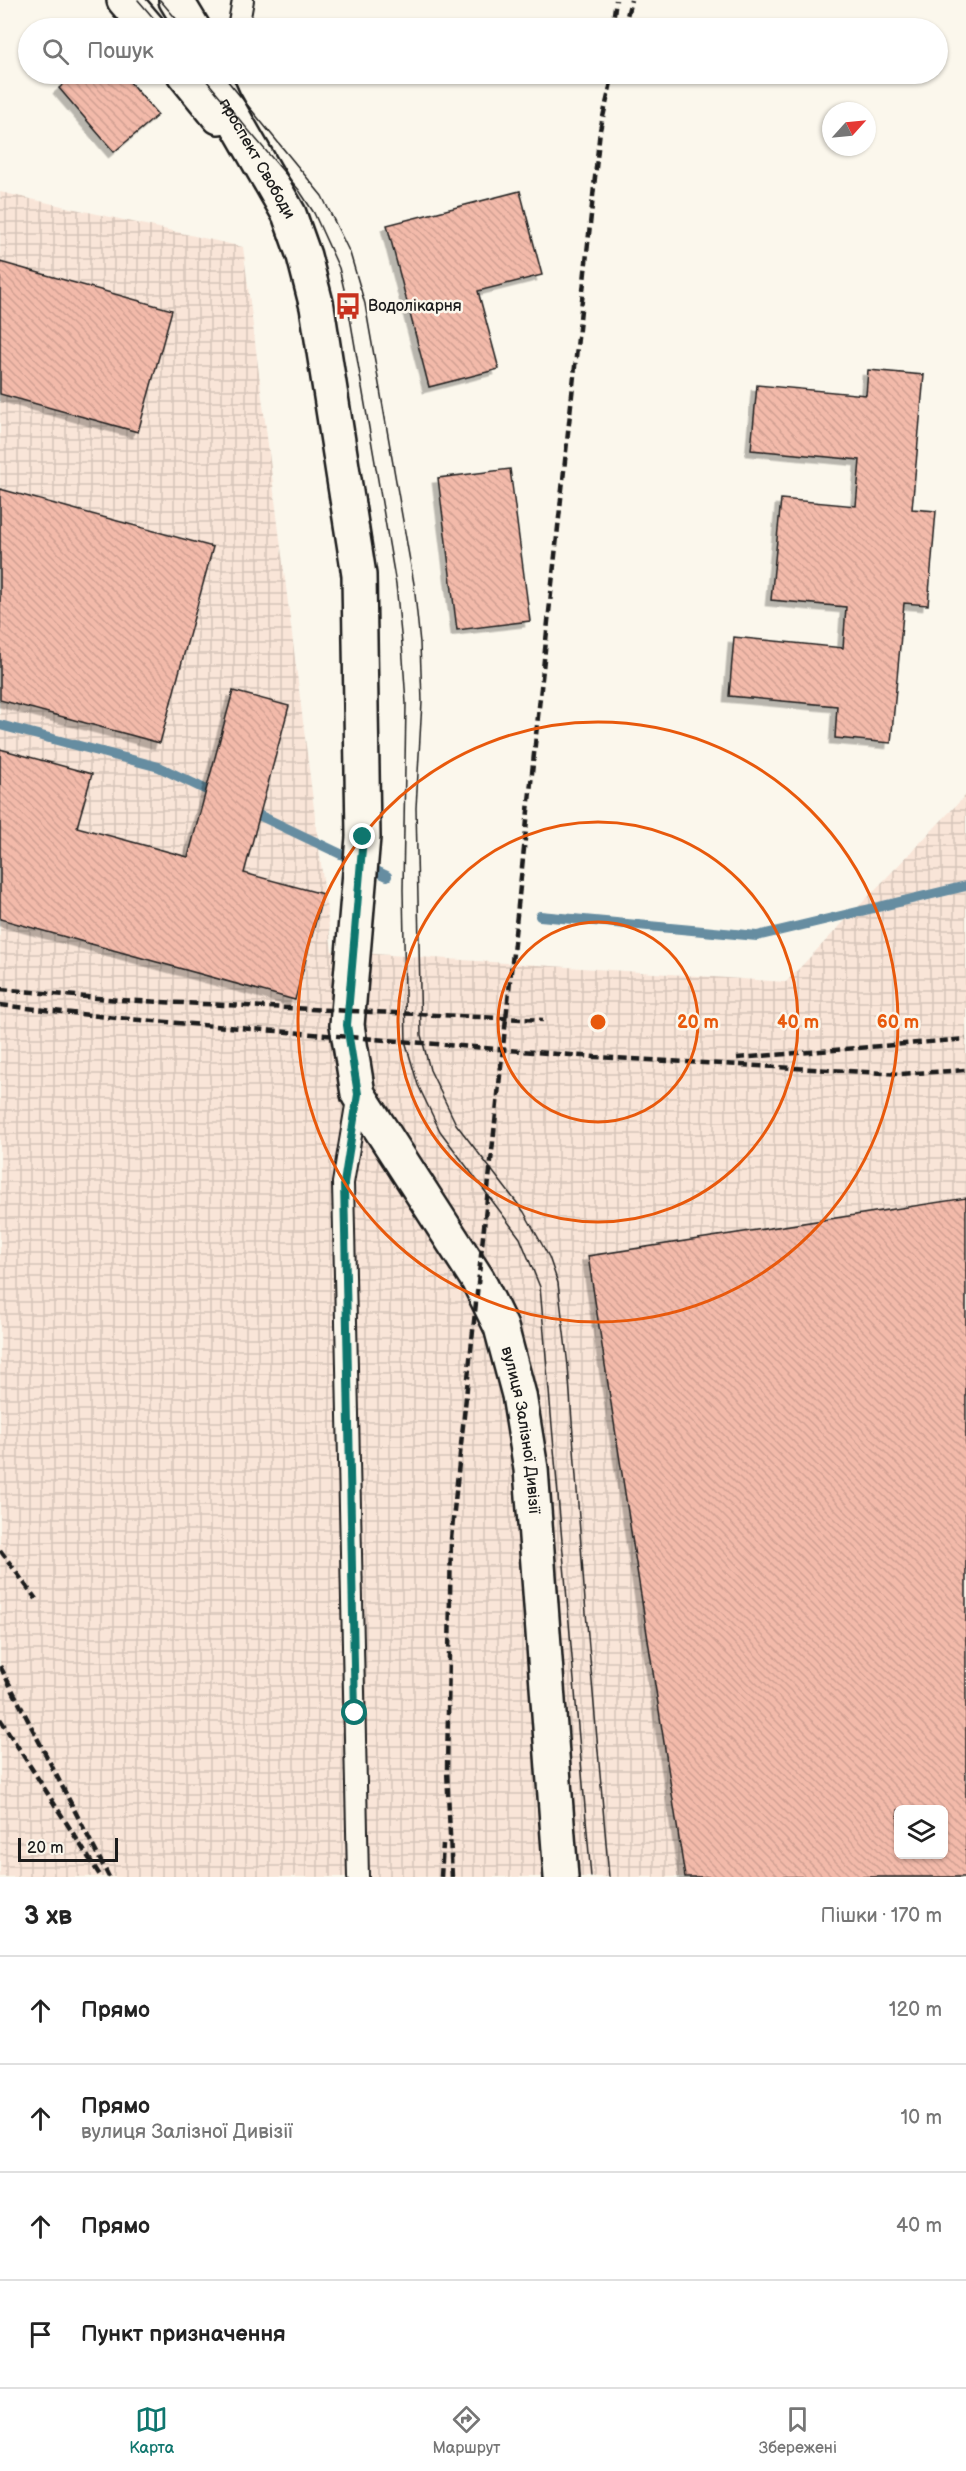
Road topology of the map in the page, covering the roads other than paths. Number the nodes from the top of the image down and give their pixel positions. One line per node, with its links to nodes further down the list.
1 (124, 0): 4 (street)
2 (176, 0): 5 (street)
3 (243, 0): 6 (lane)
4 (139, 18)
5 (187, 18)
6 (240, 18)
7 (220, 90): 8 (street, проспект Свободи)
8 (347, 1025): 9 (street, вулиця Залізної Дивізії)
9 (358, 1094): 10 (lane); 11 (street, вулиця Залізної Дивізії)
10 (358, 1877)
11 (561, 1877)

